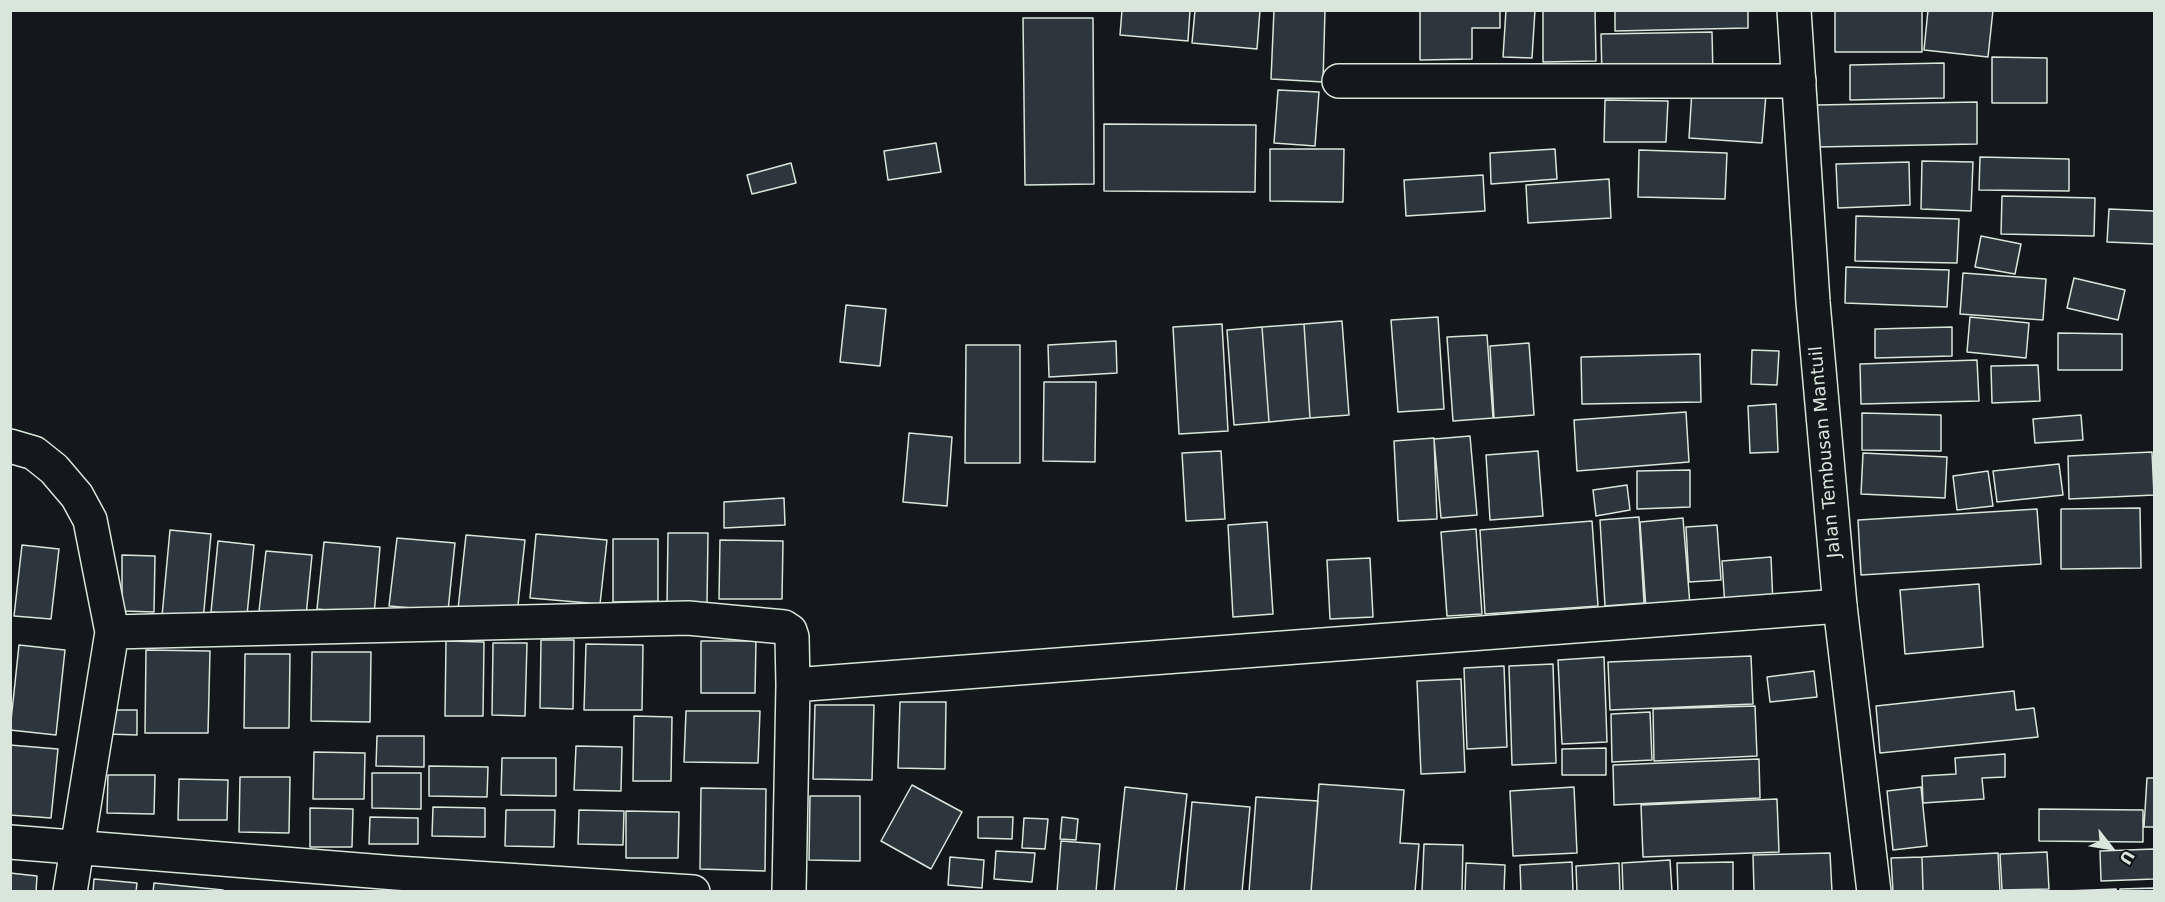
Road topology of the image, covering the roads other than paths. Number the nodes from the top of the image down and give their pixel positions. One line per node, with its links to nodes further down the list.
1 (1794, 10): 3 (street, Jalan Tembusan Mantuil)
2 (1339, 81): 3 (street)
3 (1799, 81): 5 (street, Jalan Tembusan Mantuil)
4 (10, 446): 6 (street)
5 (1840, 606): 7 (street); 13 (street, Jalan Tembusan Mantuil)
6 (112, 632): 7 (street); 9 (street)
7 (793, 685): 12 (street)
8 (10, 842): 9 (street)
9 (76, 848): 10 (street); 11 (street)
10 (70, 891)
11 (693, 891)
12 (789, 891)
13 (1874, 891)

